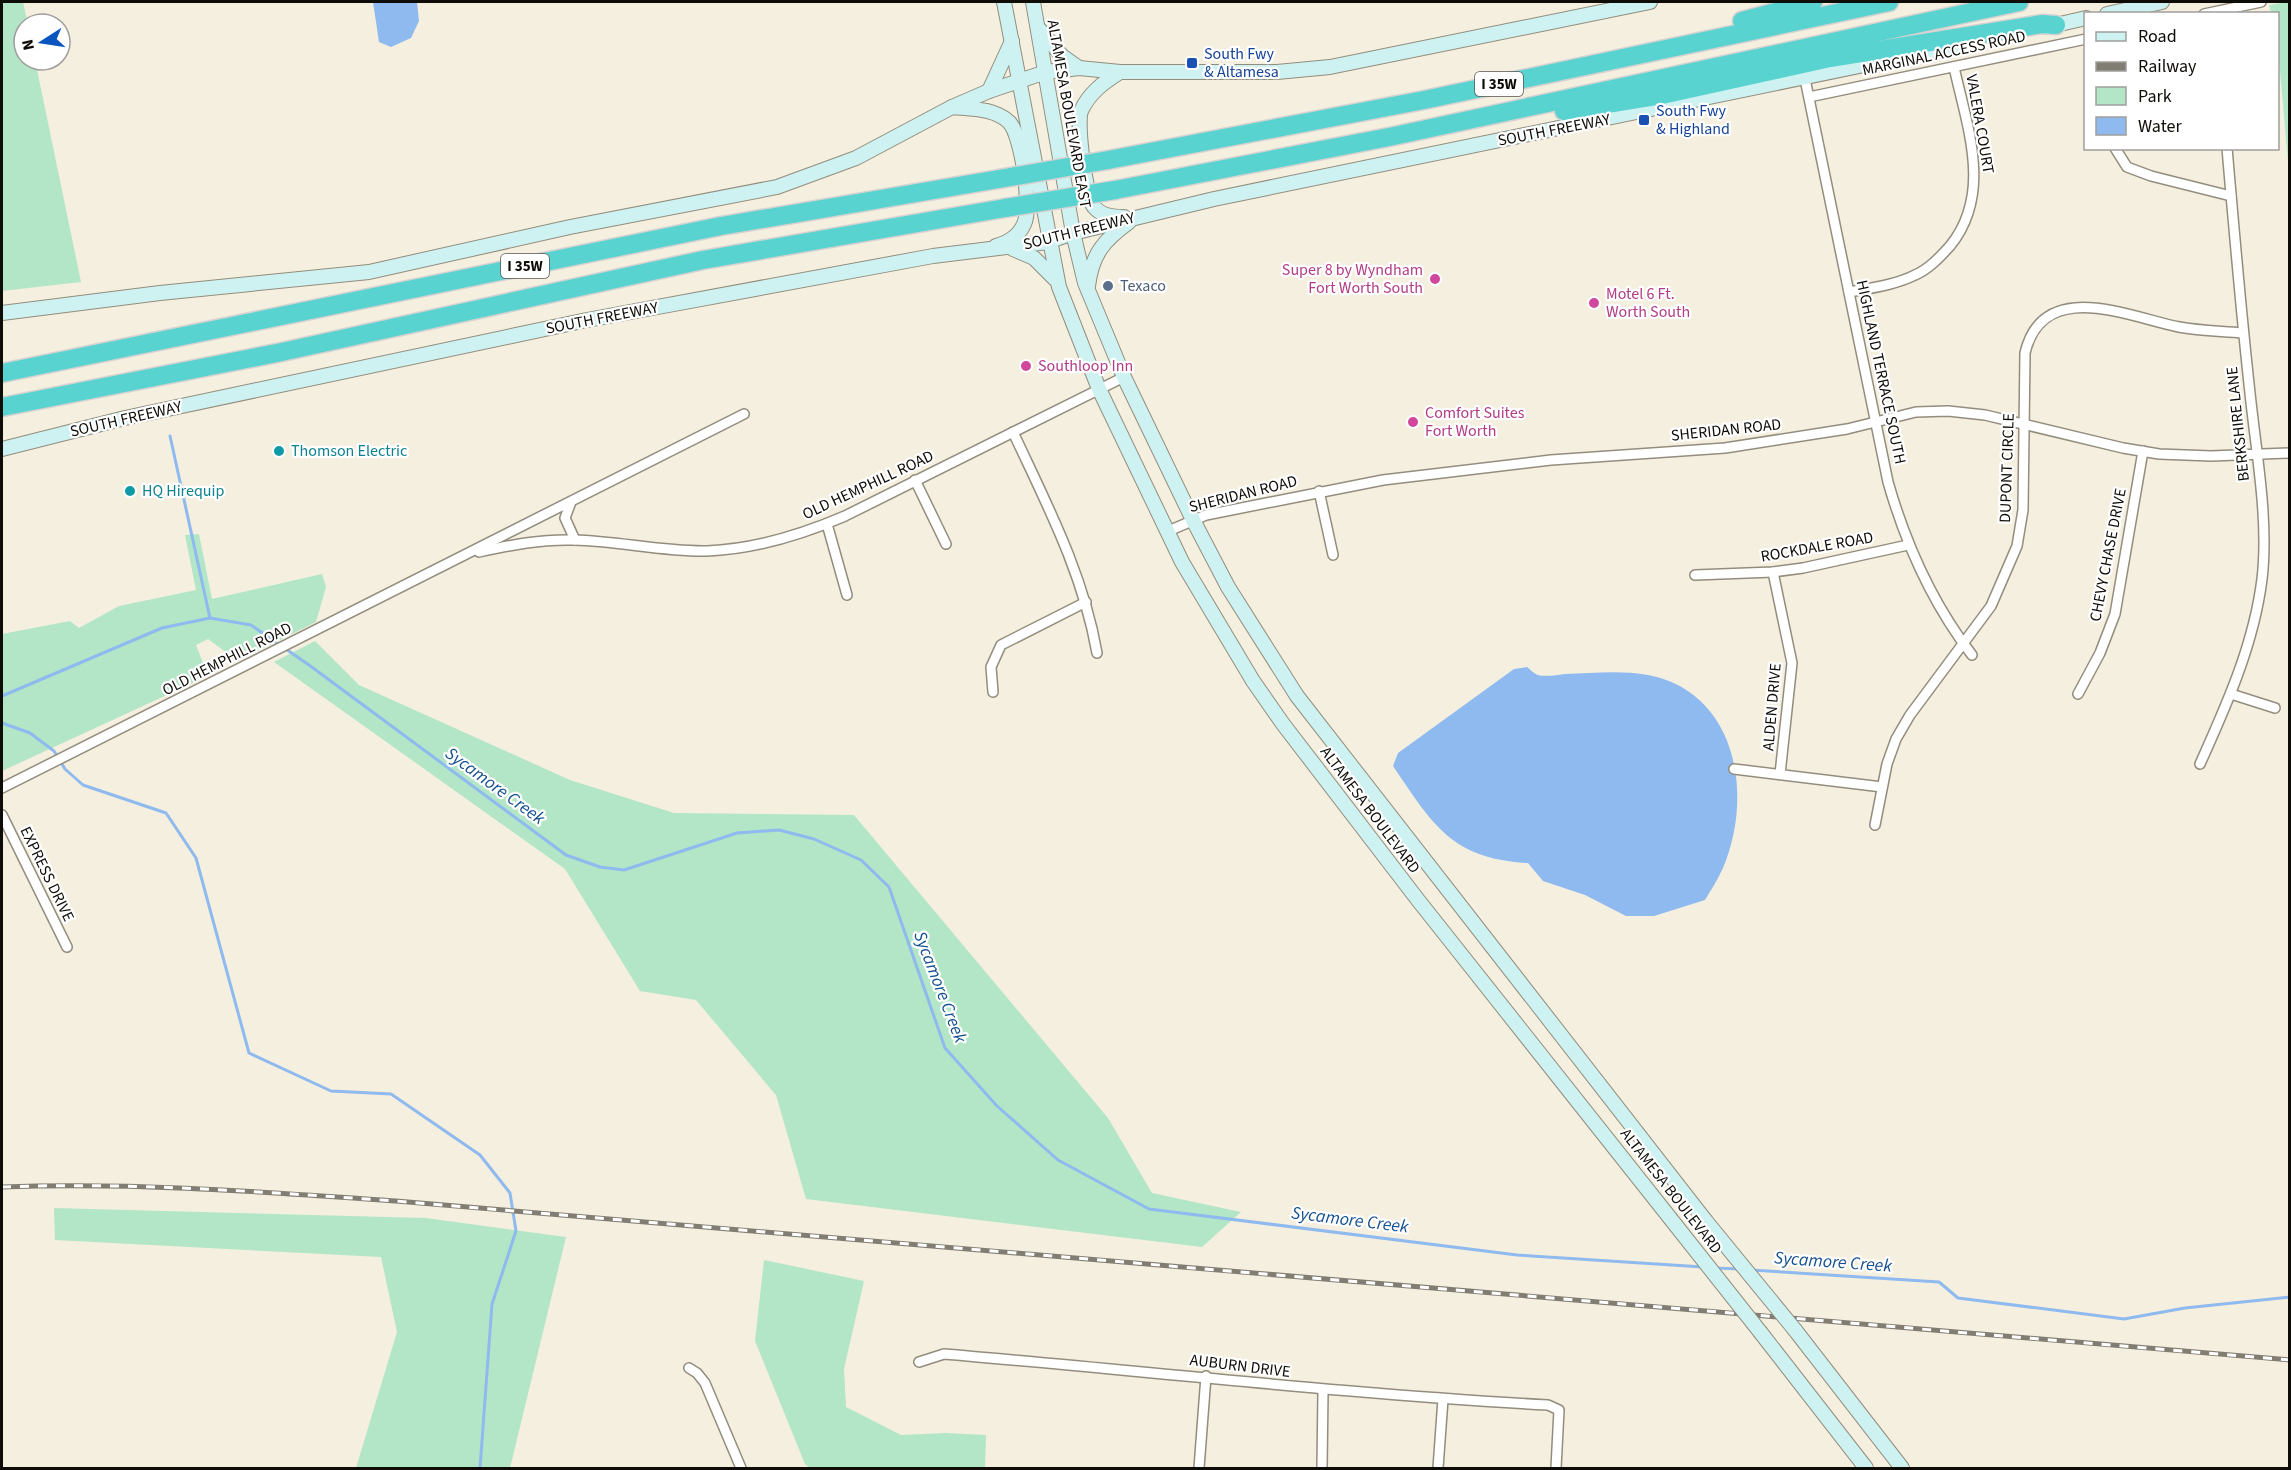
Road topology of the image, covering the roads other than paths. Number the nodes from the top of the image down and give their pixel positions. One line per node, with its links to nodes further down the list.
1 (1004, 2): 15 (main road)
2 (1033, 2): 13 (main road, ALTAMESA BOULEVARD EAST)
3 (1650, 2): 19 (main road)
4 (1813, 2): 20 (highway)
5 (1889, 2): 20 (highway, I 35W)
6 (2019, 2): 26 (highway, SOUTH FREEWAY / I 35W)
7 (2162, 2): 9 (main road)
8 (2261, 2): 10 (street)
9 (2116, 12)
10 (2212, 12)
11 (2084, 18): 12 (main road, SOUTH FREEWAY)
12 (2056, 25): 22 (main road, SOUTH FREEWAY); 26 (highway)
13 (1038, 28): 17 (main road); 18 (main road, ALTAMESA BOULEVARD EAST)
14 (2084, 39): 16 (street, MARGINAL ACCESS ROAD)
15 (1012, 41): 21 (main road); 23 (main road)
16 (1954, 66): 24 (street, MARGINAL ACCESS ROAD); 37 (street, VALERA COURT)
17 (1079, 68): 18 (main road); 19 (main road)
18 (1046, 72): 21 (main road); 31 (main road, ALTAMESA BOULEVARD EAST)
19 (1120, 72): 30 (main road)
20 (1555, 73): 41 (highway, I 35W, bridge)
21 (1020, 79): 23 (main road); 32 (main road, ALTAMESA BOULEVARD)
22 (1805, 79): 24 (street, HIGHLAND TERRACE SOUTH); 30 (main road, SOUTH FREEWAY)
23 (989, 91): 25 (main road)
24 (1809, 97): 37 (street, HIGHLAND TERRACE SOUTH)
25 (952, 107): 34 (main road); 38 (main road)
26 (1389, 137): 45 (highway, SOUTH FREEWAY / I 35W, bridge)
27 (2116, 150): 29 (street)
28 (2227, 150): 29 (street, BERKSHIRE LANE)
29 (2231, 196): 39 (street, BERKSHIRE LANE)
30 (1135, 217): 31 (main road, SOUTH FREEWAY); 36 (main road)
31 (1073, 233): 32 (main road, SOUTH FREEWAY); 36 (main road, ALTAMESA BOULEVARD)
32 (1048, 242): 33 (main road, SOUTH FREEWAY); 35 (main road, ALTAMESA BOULEVARD)
33 (1008, 248): 34 (main road, SOUTH FREEWAY); 35 (main road)
34 (983, 251): 52 (main road, SOUTH FREEWAY)
35 (1057, 281): 44 (main road, ALTAMESA BOULEVARD)
36 (1088, 288): 43 (main road, ALTAMESA BOULEVARD)
37 (1849, 292): 49 (street, HIGHLAND TERRACE SOUTH)
38 (2, 313)
39 (2243, 333): 50 (street, DUPONT CIRCLE); 55 (street, BERKSHIRE LANE)
40 (2, 361): 41 (highway)
41 (54, 362): 42 (highway, I 35W)
42 (2, 373)
43 (1124, 377): 44 (street, OLD HEMPHILL ROAD); 59 (main road, ALTAMESA BOULEVARD)
44 (1100, 389): 51 (street, OLD HEMPHILL ROAD); 61 (main road, ALTAMESA BOULEVARD)
45 (84, 393): 46 (highway, SOUTH FREEWAY / I 35W); 48 (highway)
46 (2, 407)
47 (744, 414): 58 (street, OLD HEMPHILL ROAD)
48 (2, 420)
49 (1876, 422): 50 (street, SHERIDAN ROAD); 57 (street, SHERIDAN ROAD); 64 (street, HIGHLAND TERRACE SOUTH)
50 (2024, 423): 53 (street, SHERIDAN ROAD); 71 (street, DUPONT CIRCLE)
51 (1013, 432): 56 (street, OLD HEMPHILL ROAD); 70 (street)
52 (2, 449)
53 (2143, 451): 55 (street, SHERIDAN ROAD); 75 (street, CHEVY CHASE DRIVE)
54 (2289, 453): 55 (street, SHERIDAN ROAD)
55 (2257, 455): 76 (street, BERKSHIRE LANE)
56 (915, 480): 60 (street, OLD HEMPHILL ROAD); 63 (street)
57 (1319, 491): 59 (street, SHERIDAN ROAD); 66 (street)
58 (571, 502): 62 (street); 65 (street, OLD HEMPHILL ROAD)
59 (1192, 520): 61 (street, SHERIDAN ROAD); 97 (main road, ALTAMESA BOULEVARD, bridge)
60 (826, 524): 62 (street, OLD HEMPHILL ROAD); 69 (street)
61 (1166, 532): 96 (main road, ALTAMESA BOULEVARD, bridge)
62 (575, 540): 65 (street, OLD HEMPHILL ROAD)
63 (946, 544)
64 (1908, 545): 67 (street, ROCKDALE ROAD); 71 (street, HIGHLAND TERRACE SOUTH)
65 (465, 555): 82 (street, OLD HEMPHILL ROAD)
66 (1333, 555)
67 (1773, 572): 68 (street, ROCKDALE ROAD); 80 (street, ALDEN DRIVE)
68 (1695, 575)
69 (847, 595)
70 (1086, 602): 72 (street); 74 (street)
71 (1963, 643): 73 (street, HIGHLAND TERRACE SOUTH); 81 (street, DUPONT CIRCLE)
72 (1097, 654)
73 (1972, 655)
74 (993, 692)
75 (2078, 694)
76 (2231, 694): 77 (street); 78 (street, BERKSHIRE LANE)
77 (2275, 708)
78 (2200, 764)
79 (1734, 769): 80 (street)
80 (1780, 774): 81 (street)
81 (1882, 787): 84 (street, DUPONT CIRCLE)
82 (2, 788)
83 (2, 815): 85 (street, EXPRESS DRIVE)
84 (1875, 825)
85 (67, 947)
86 (919, 1362): 88 (street, AUBURN DRIVE)
87 (689, 1368): 91 (street)
88 (1206, 1377): 89 (street, AUBURN DRIVE); 92 (street)
89 (1323, 1391): 90 (street, AUBURN DRIVE); 93 (street)
90 (1443, 1400): 94 (street); 95 (street, AUBURN DRIVE)
91 (741, 1468)
92 (1199, 1468)
93 (1322, 1468)
94 (1438, 1468)
95 (1556, 1468)
96 (1866, 1468)
97 (1902, 1468)

